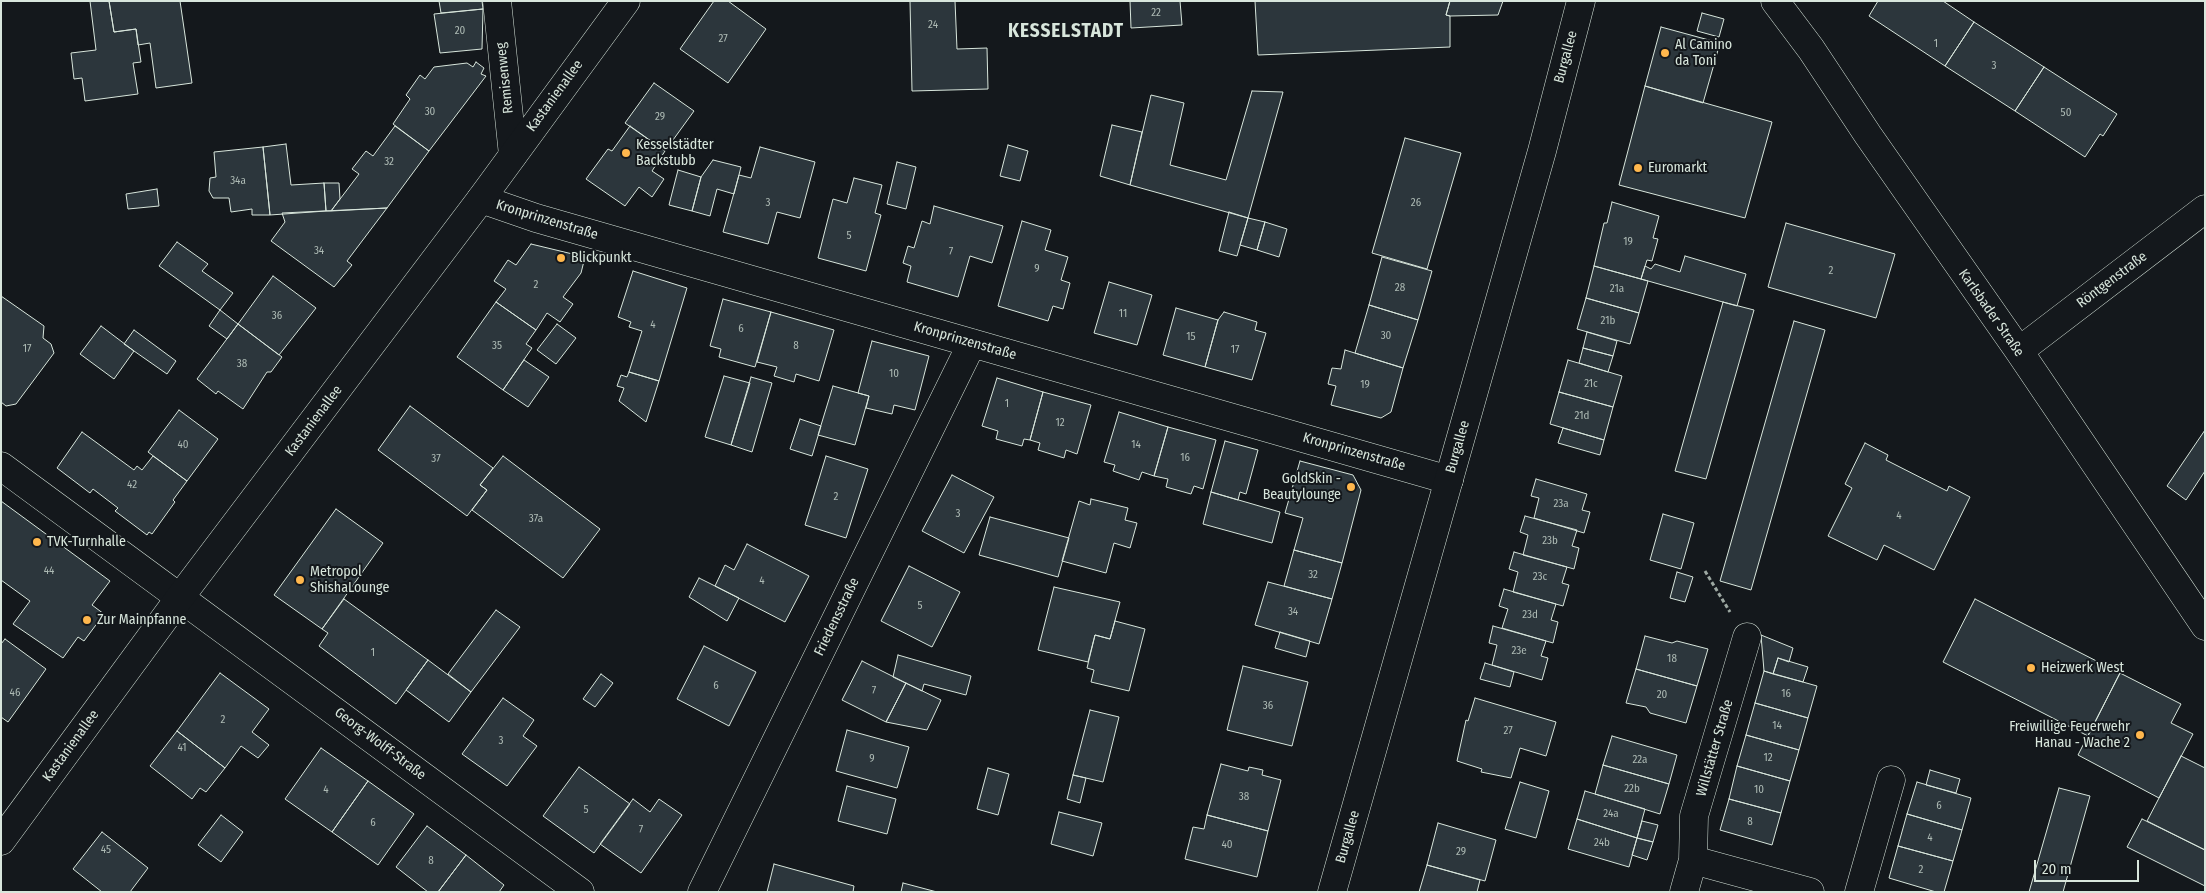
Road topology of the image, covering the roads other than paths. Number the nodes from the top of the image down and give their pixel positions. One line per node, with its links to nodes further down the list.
1 (497, 1): 5 (street, Remisenweg)
2 (626, 1): 5 (street, Kastanienallee)
3 (1581, 1): 11 (street, Burgallee)
4 (1775, 1): 9 (street, Karlsbader Straße)
5 (513, 155): 6 (street, Kastanienallee)
6 (481, 199): 8 (street, Kronprinzenstraße); 12 (street, Kastanienallee)
7 (2205, 210): 9 (street, Röntgenstraße)
8 (972, 343): 11 (street, Kronprinzenstraße); 19 (street, Friedensstraße)
9 (2019, 351): 13 (street, Karlsbader Straße)
10 (1, 466): 12 (street, Georg-Wolff-Straße)
11 (1449, 480): 20 (street, Burgallee)
12 (181, 596): 16 (street, Kastanienallee); 18 (street, Georg-Wolff-Straße)
13 (2205, 626)
14 (1747, 637): 17 (street, Willstätter Straße)
15 (1891, 780): 23 (street)
16 (1, 841)
17 (1693, 860): 21 (street, Willstätter Straße); 22 (street)
18 (580, 892)
19 (702, 892)
20 (1332, 892)
21 (1684, 892)
22 (1810, 892)
23 (1859, 892)

